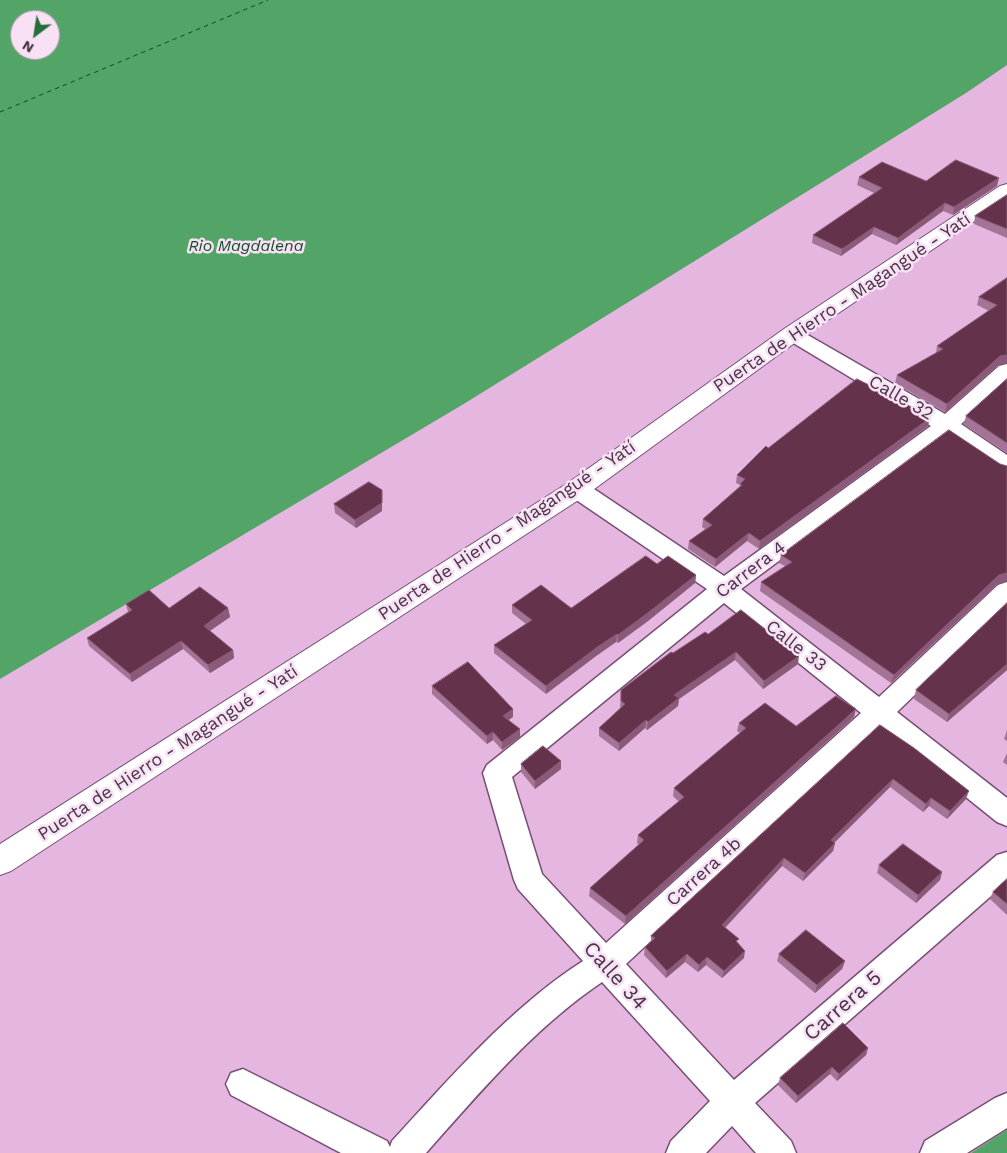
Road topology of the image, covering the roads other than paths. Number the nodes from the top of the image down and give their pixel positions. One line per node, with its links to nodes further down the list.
1 (1007, 190): 2 (highway, Puerta de Hierro - Magangué - Yatí)
2 (792, 334): 4 (street, Calle 32); 6 (highway, Puerta de Hierro - Magangué - Yatí)
3 (1007, 371): 4 (street, Carrera 4)
4 (948, 425): 5 (street, Calle 32); 7 (street, Carrera 4)
5 (1007, 466)
6 (577, 489): 7 (street, Calle 33); 12 (highway, Puerta de Hierro - Magangué - Yatí)
7 (724, 590): 9 (street, Calle 33); 10 (street, Carrera 4)
8 (1007, 591): 9 (street, Carrera 4b)
9 (879, 713): 11 (street, Calle 33); 14 (street, Carrera 4b)
10 (497, 773): 14 (street, Calle 34)
11 (1007, 814)
12 (0, 861)
13 (1007, 864): 16 (street, Carrera 5)
14 (604, 964): 16 (street, Calle 34); 19 (street, Carrera 4b)
15 (243, 1084): 18 (street)
16 (732, 1102): 20 (street, Carrera 5); 21 (street, Calle 34)
17 (1007, 1109): 22 (street)
18 (375, 1153)
19 (404, 1153)
20 (684, 1153)
21 (779, 1153)
22 (937, 1153)

